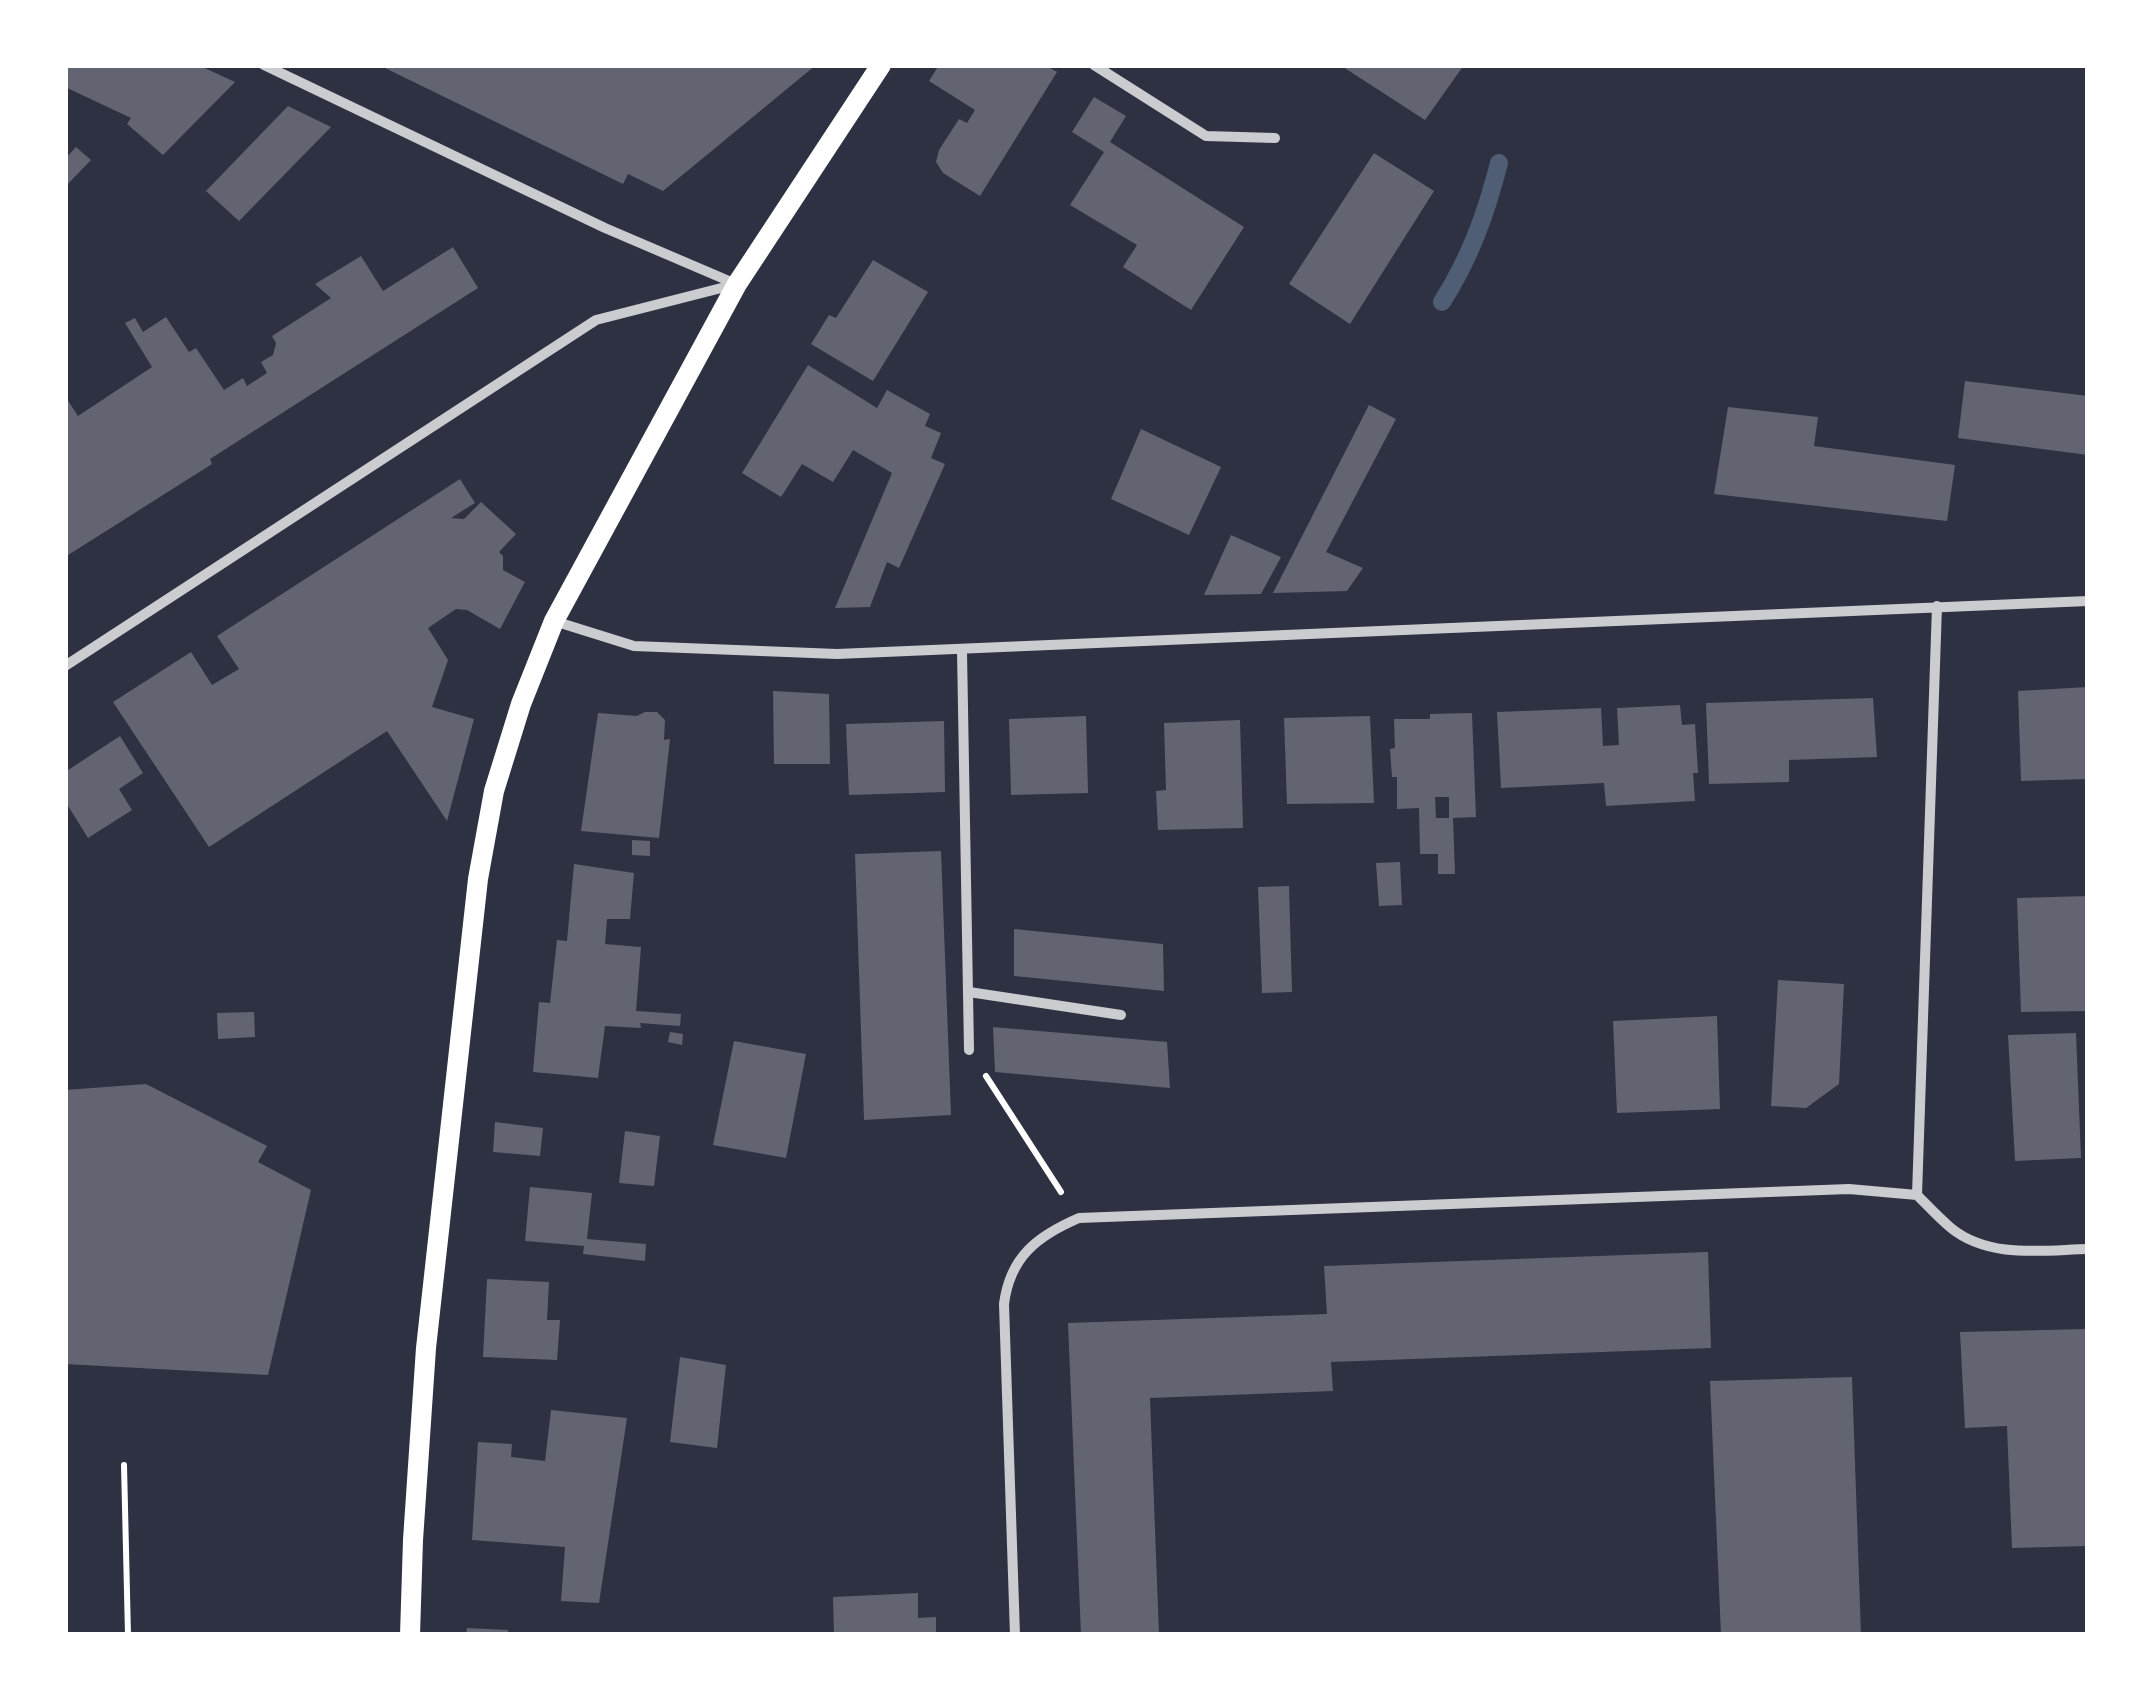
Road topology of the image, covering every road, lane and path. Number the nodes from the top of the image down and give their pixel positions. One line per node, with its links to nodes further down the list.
1 (264, 65): 5 (street)
2 (881, 65): 5 (main road)
3 (1094, 65): 4 (street)
4 (1274, 138)
5 (737, 284): 8 (main road); 10 (street)
6 (2088, 601): 7 (street)
7 (1937, 606): 9 (street); 14 (street)
8 (554, 621): 9 (street); 19 (main road)
9 (962, 651): 11 (street)
10 (65, 666)
11 (968, 992): 12 (street); 13 (street)
12 (1121, 1015)
13 (969, 1050): 15 (path)
14 (1917, 1195): 15 (street); 16 (street)
15 (1079, 1218): 20 (street)
16 (2088, 1249)
17 (124, 1464): 18 (path)
18 (128, 1635)
19 (410, 1635)
20 (1015, 1635)

